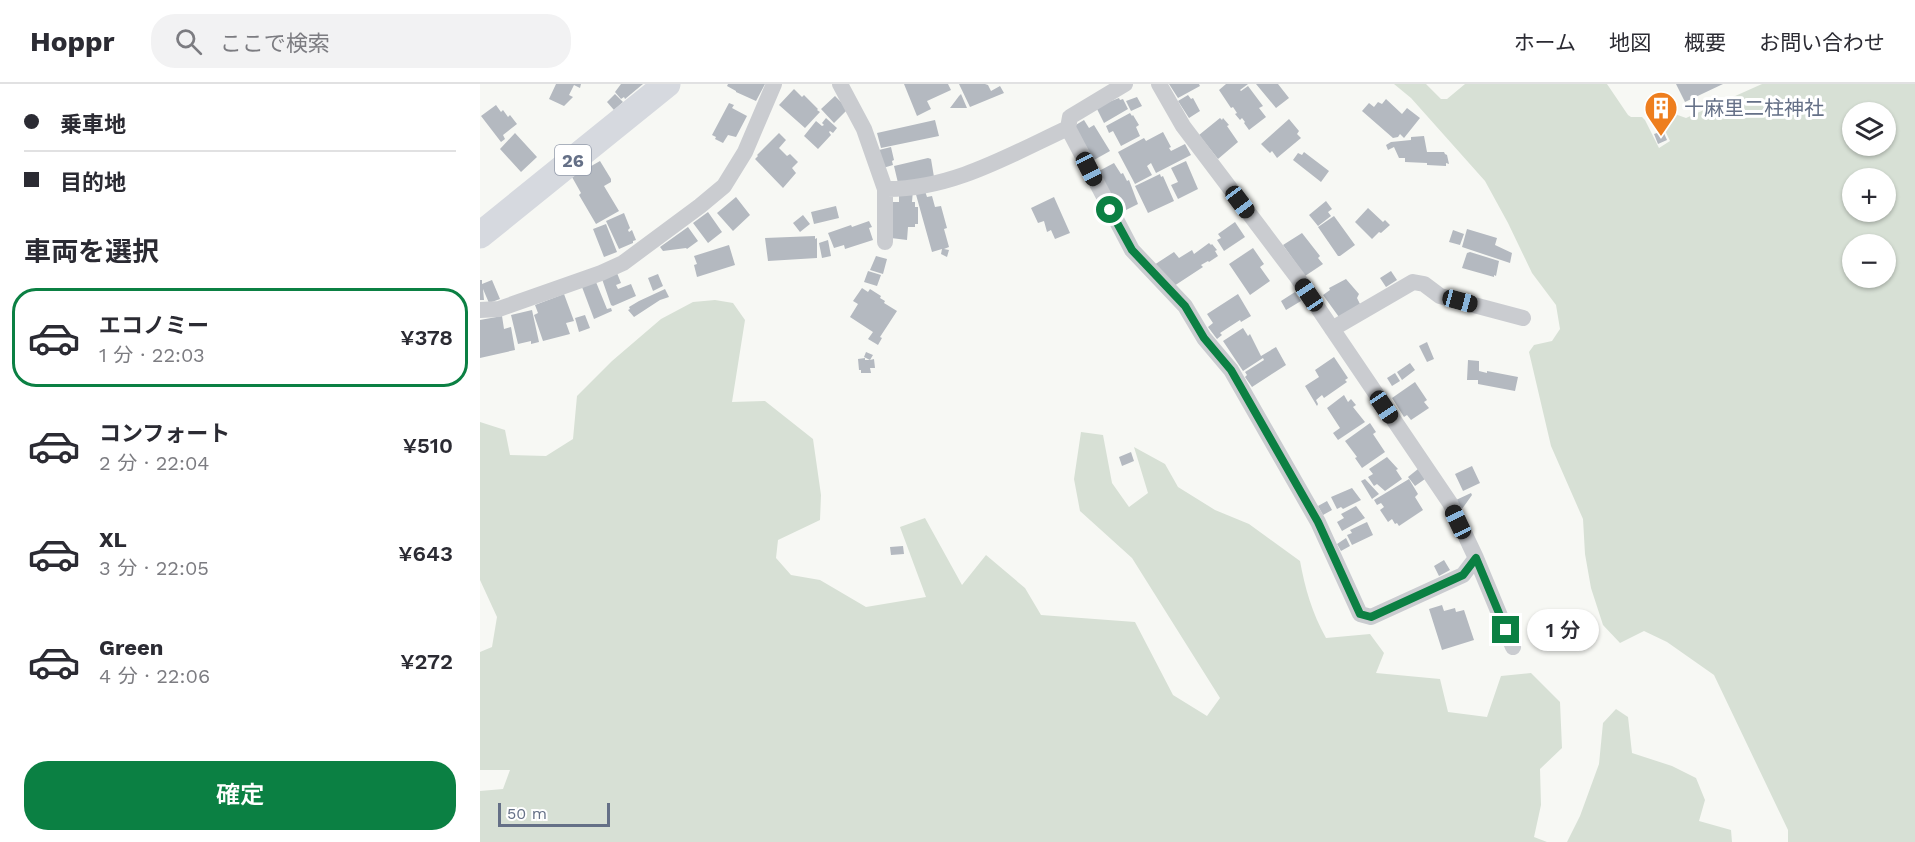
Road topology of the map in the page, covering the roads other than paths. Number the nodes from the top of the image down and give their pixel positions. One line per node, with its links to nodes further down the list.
1 (667, 84): 8 (main road, 26)
2 (774, 84): 10 (street)
3 (840, 84): 7 (street)
4 (1125, 84): 6 (street)
5 (1158, 84): 12 (street)
6 (1068, 128): 7 (street); 13 (street)
7 (885, 189): 9 (street)
8 (480, 235)
9 (885, 242)
10 (480, 310)
11 (1523, 318): 12 (street)
12 (1332, 329): 13 (street)
13 (1476, 558): 14 (street)
14 (1514, 647)

